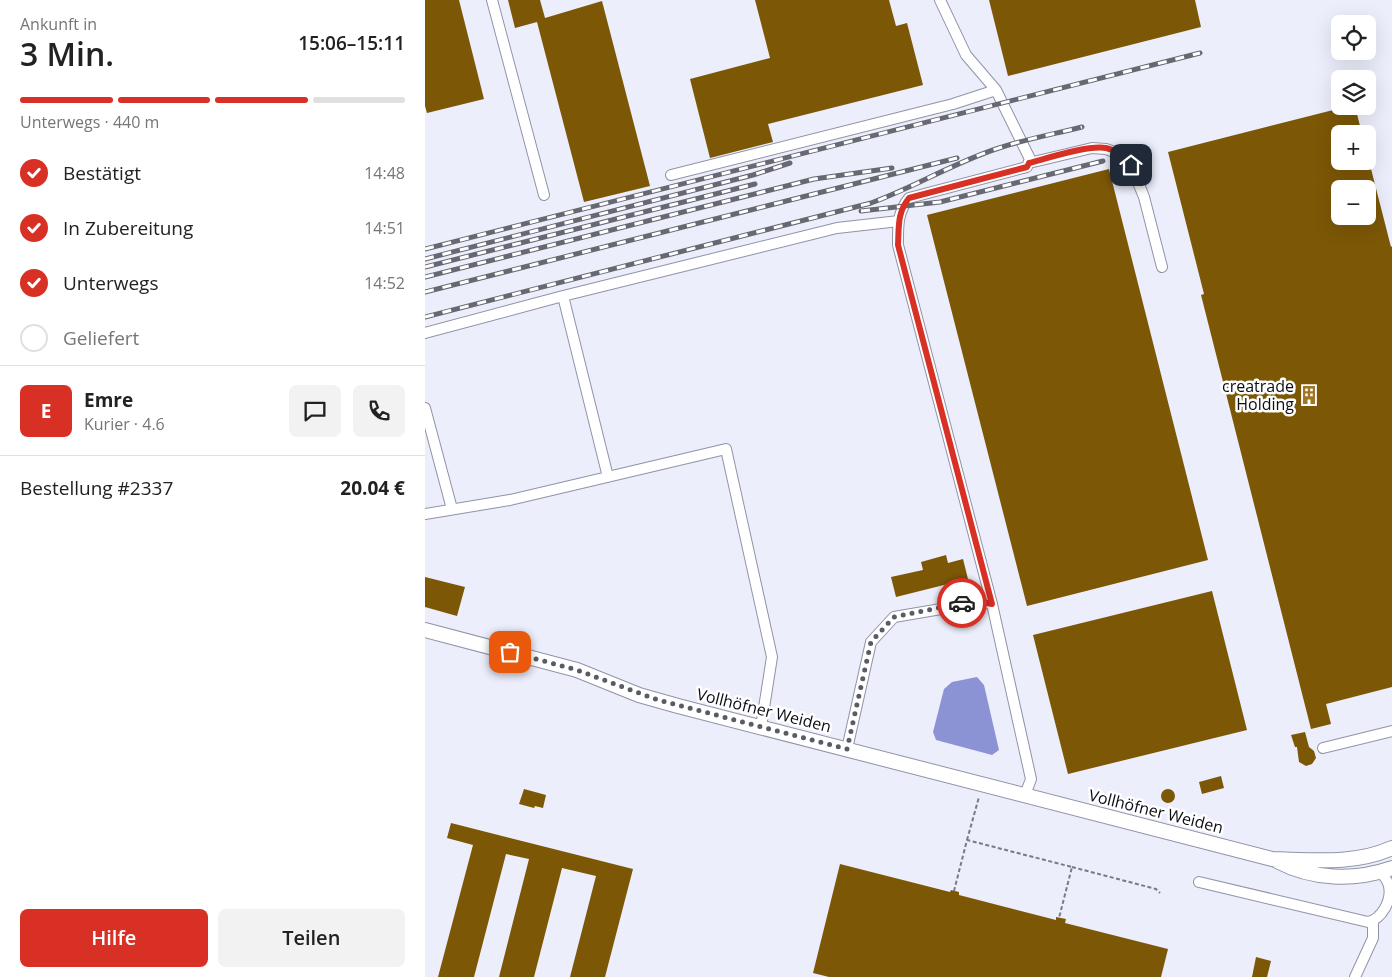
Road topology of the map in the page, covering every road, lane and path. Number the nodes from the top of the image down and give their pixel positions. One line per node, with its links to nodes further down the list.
1 (492, 0): 6 (lane)
2 (940, 0): 3 (lane)
3 (996, 90): 4 (lane); 5 (lane)
4 (1029, 163): 7 (lane); 8 (lane)
5 (671, 175)
6 (544, 195)
7 (899, 221): 9 (lane); 15 (lane)
8 (1162, 267)
9 (563, 296): 10 (lane); 12 (lane)
10 (425, 333)
11 (425, 408): 13 (lane)
12 (608, 477): 13 (lane); 17 (lane)
13 (452, 509): 14 (lane)
14 (425, 514)
15 (992, 604): 20 (lane); 22 (lane)
16 (425, 630): 17 (main road, Vollhöfner Weiden)
17 (761, 727): 20 (main road, Vollhöfner Weiden)
18 (1392, 730): 19 (lane)
19 (1323, 748)
20 (847, 749): 21 (main road, Vollhöfner Weiden)
21 (982, 784): 22 (main road, Vollhöfner Weiden); 23 (path)
22 (1025, 795): 25 (main road, Vollhöfner Weiden)
23 (967, 840): 26 (path); 29 (path)
24 (1392, 848): 25 (main road, Vollhöfner Weiden)
25 (1272, 859): 27 (main road, Vollhöfner Weiden)
26 (1072, 867): 30 (path); 31 (path)
27 (1386, 870): 32 (lane)
28 (1199, 882): 32 (lane)
29 (954, 891)
30 (1160, 893)
31 (1059, 918)
32 (1373, 921): 33 (lane)
33 (1355, 977)

